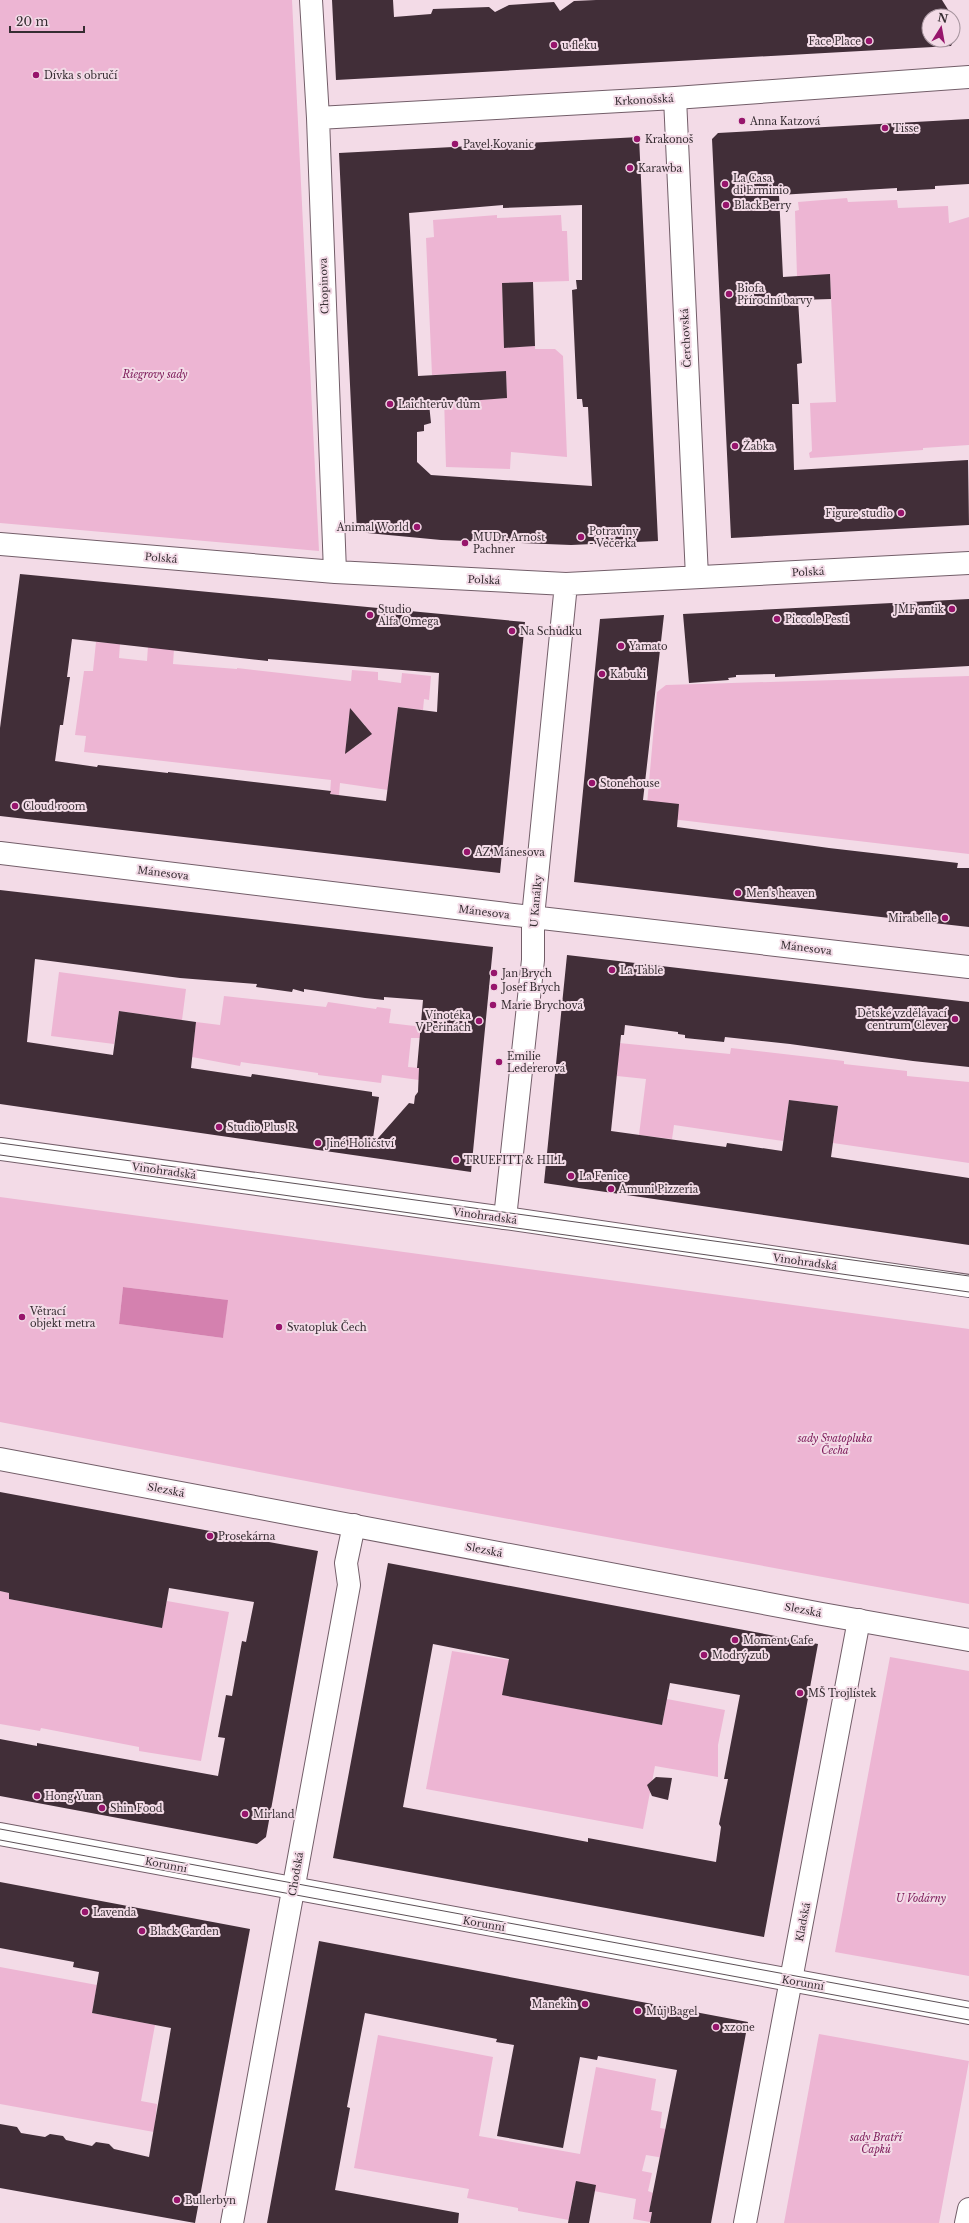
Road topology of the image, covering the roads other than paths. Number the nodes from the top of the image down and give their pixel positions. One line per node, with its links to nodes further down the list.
1 (311, 0): 4 (street, Chopinova)
2 (969, 77): 3 (street, Krkonošská)
3 (675, 98): 4 (street, Krkonošská); 8 (street, Čerchovská)
4 (318, 118): 7 (street, Chopinova)
5 (0, 544): 7 (street, Polská)
6 (969, 563): 8 (street, Polská)
7 (335, 572): 9 (street, Polská)
8 (697, 577): 9 (street, Polská)
9 (566, 584): 11 (street, U Kanálky)
10 (0, 853): 11 (street, Mánesova)
11 (533, 917): 12 (street, Mánesova); 14 (street, U Kanálky)
12 (969, 967)
13 (0, 1149): 14 (street, Vinohradská)
14 (505, 1218): 15 (street, Vinohradská)
15 (969, 1286)
16 (0, 1459): 17 (street, Slezská)
17 (354, 1525): 18 (street, Slezská); 21 (street, Chodská)
18 (859, 1620): 19 (street, Slezská); 22 (street, Kladská)
19 (969, 1640)
20 (0, 1834): 21 (street, Korunní)
21 (293, 1889): 22 (street, Korunní); 25 (street, Chodská)
22 (791, 1981): 23 (street, Korunní); 26 (street, Kladská)
23 (969, 2013)
24 (969, 2209): 27 (street)
25 (232, 2223)
26 (746, 2223)
27 (966, 2223)

